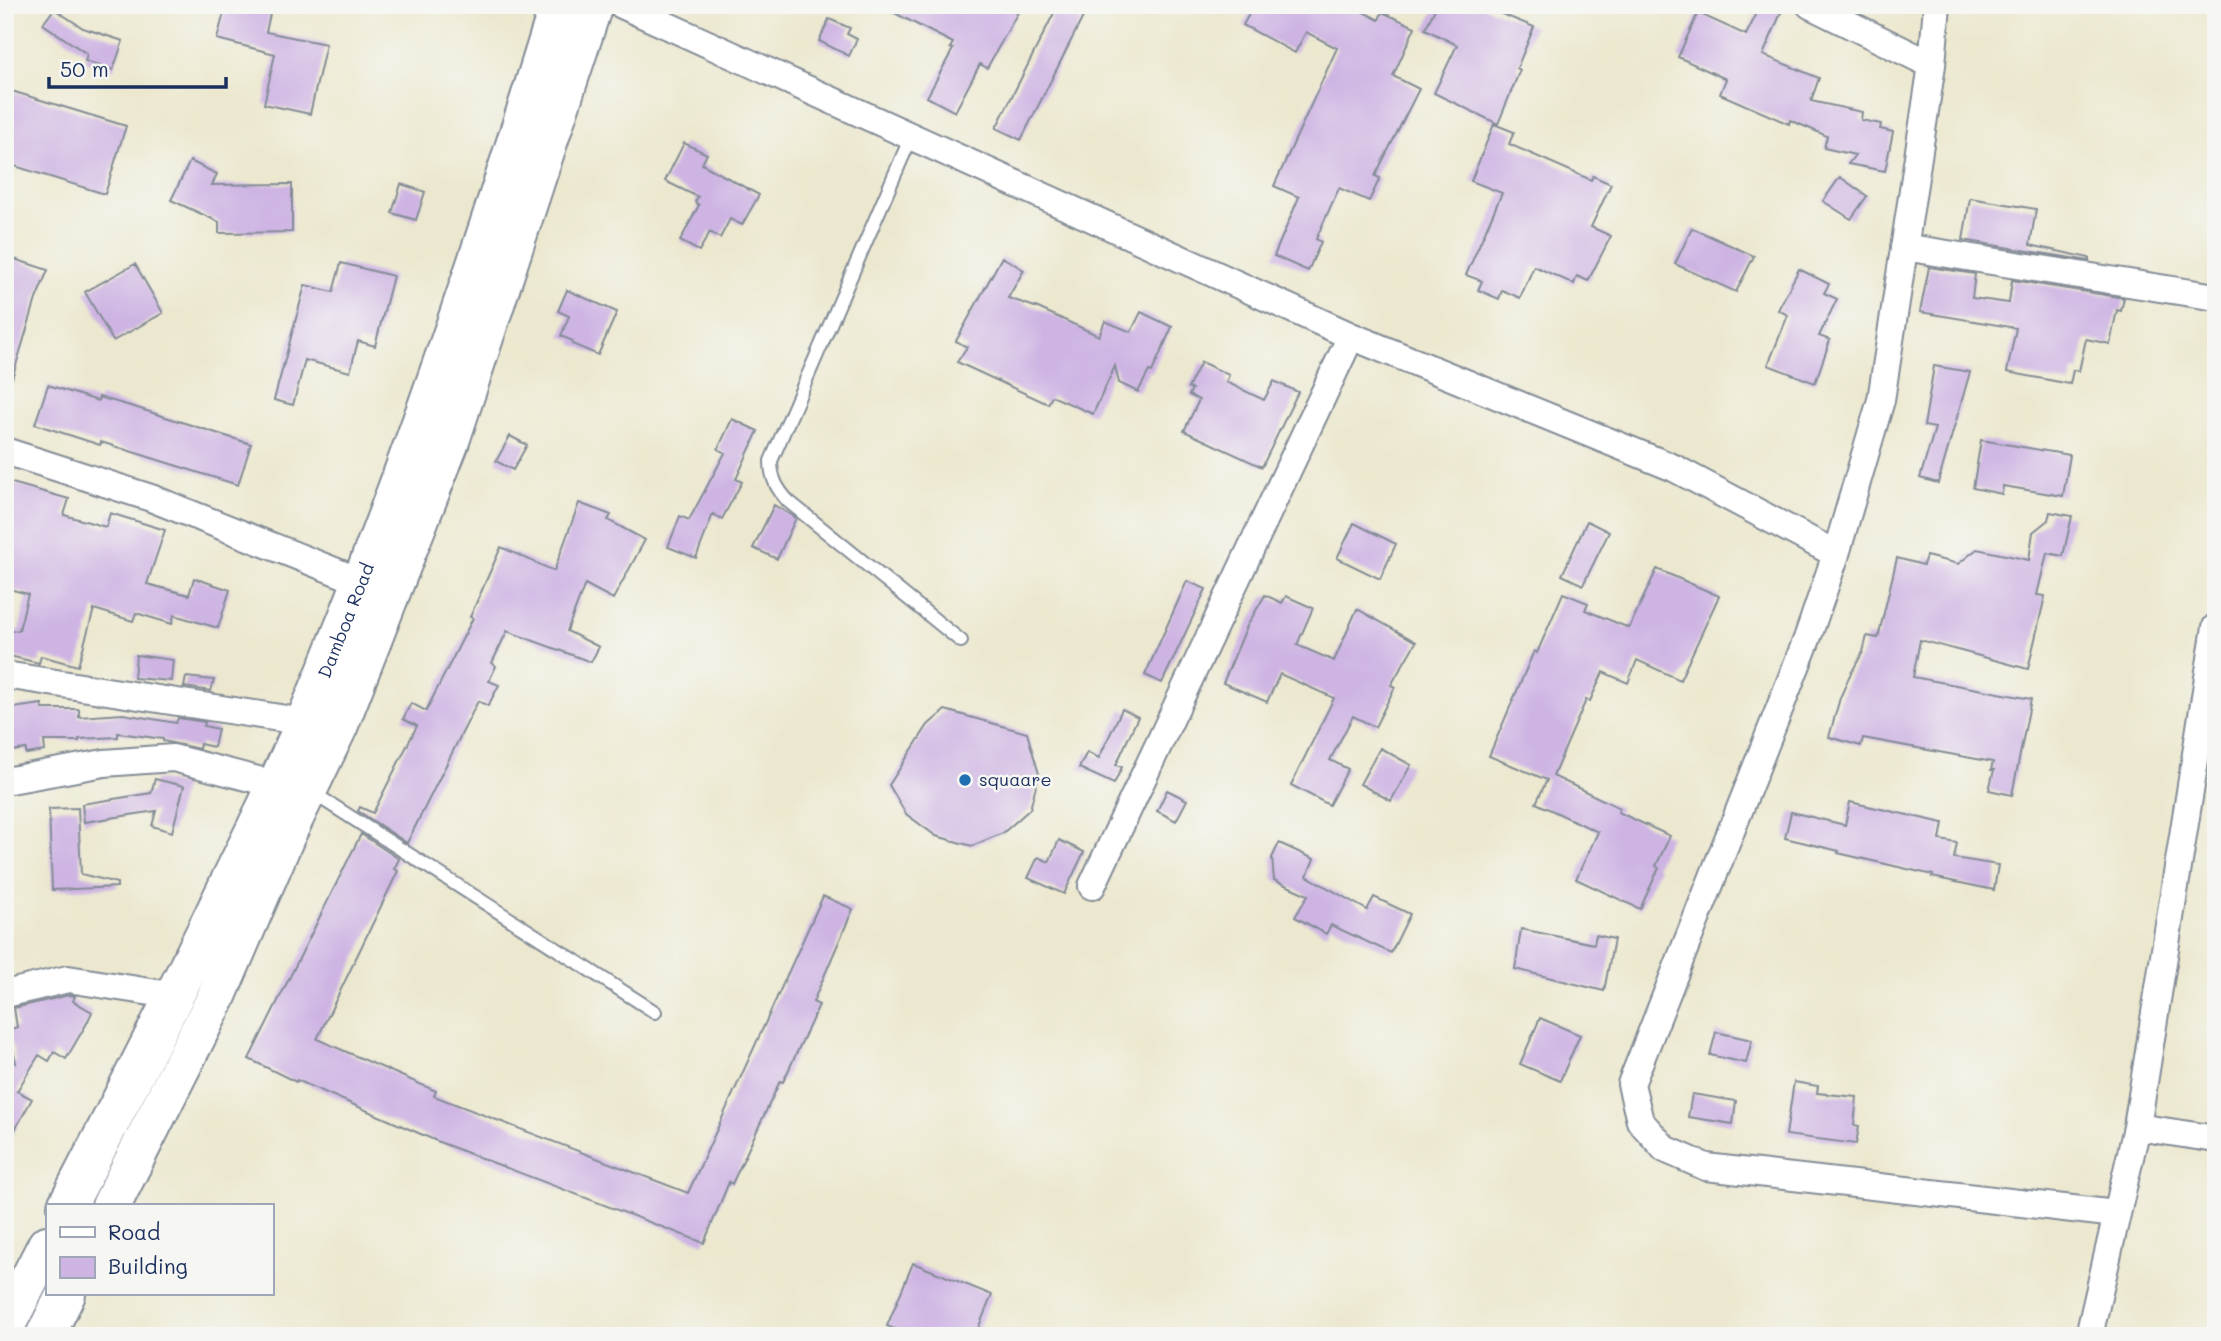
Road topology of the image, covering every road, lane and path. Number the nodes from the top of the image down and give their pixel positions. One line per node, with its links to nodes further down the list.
1 (559, 5): 13 (main road, Damboa Road)
2 (593, 5): 19 (main road, Damboa Road)
3 (622, 5): 7 (street)
4 (1810, 5): 6 (street)
5 (1937, 5): 6 (street)
6 (1931, 65): 8 (street)
7 (911, 136): 10 (street); 15 (lane)
8 (1904, 247): 9 (street); 12 (street)
9 (2216, 297)
10 (1351, 336): 12 (street); 20 (street)
11 (5, 451): 13 (street)
12 (1836, 554): 28 (street)
13 (362, 582): 17 (main road, Damboa Road)
14 (2215, 630): 24 (street)
15 (961, 641)
16 (5, 676): 17 (street)
17 (305, 722): 19 (main road, Damboa Road)
18 (5, 781): 19 (street)
19 (293, 788): 22 (main road, Damboa Road); 23 (lane); 27 (main road, Damboa Road)
20 (1091, 886)
21 (5, 994): 22 (street)
22 (176, 996): 26 (main road, Damboa Road)
23 (655, 1012)
24 (2137, 1127): 25 (street); 28 (street)
25 (2216, 1139)
26 (68, 1204)
27 (112, 1204)
28 (2116, 1214): 33 (street)
29 (46, 1247): 31 (main road)
30 (65, 1296): 32 (main road)
31 (5, 1327)
32 (45, 1336)
33 (2089, 1336)

